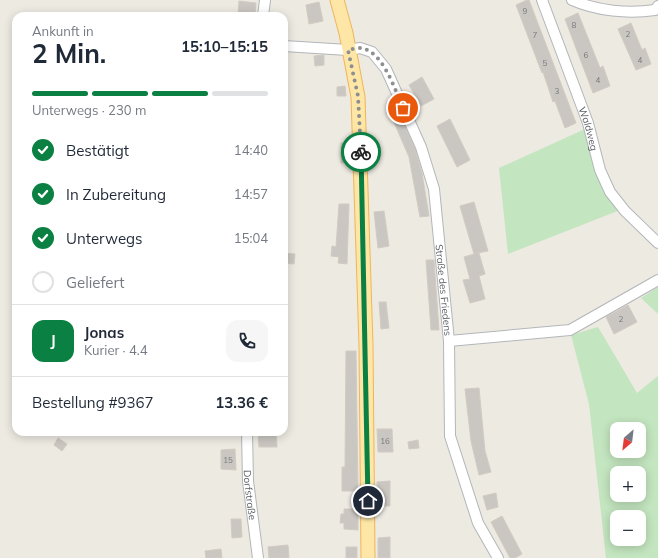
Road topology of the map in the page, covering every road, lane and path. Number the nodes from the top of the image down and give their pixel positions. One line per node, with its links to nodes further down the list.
1 (264, 0): 6 (street)
2 (337, 0): 8 (main road)
3 (544, 0): 9 (street, Waldweg)
4 (572, 0): 5 (street)
5 (658, 6)
6 (263, 12)
7 (288, 46): 8 (street, Straße des Friedens)
8 (348, 50): 11 (street, Straße des Friedens); 14 (main road)
9 (658, 243)
10 (658, 280): 11 (street)
11 (449, 341): 15 (street, Straße des Friedens)
12 (247, 436): 13 (street, Dorfstraße)
13 (258, 558)
14 (368, 558)
15 (498, 558)

